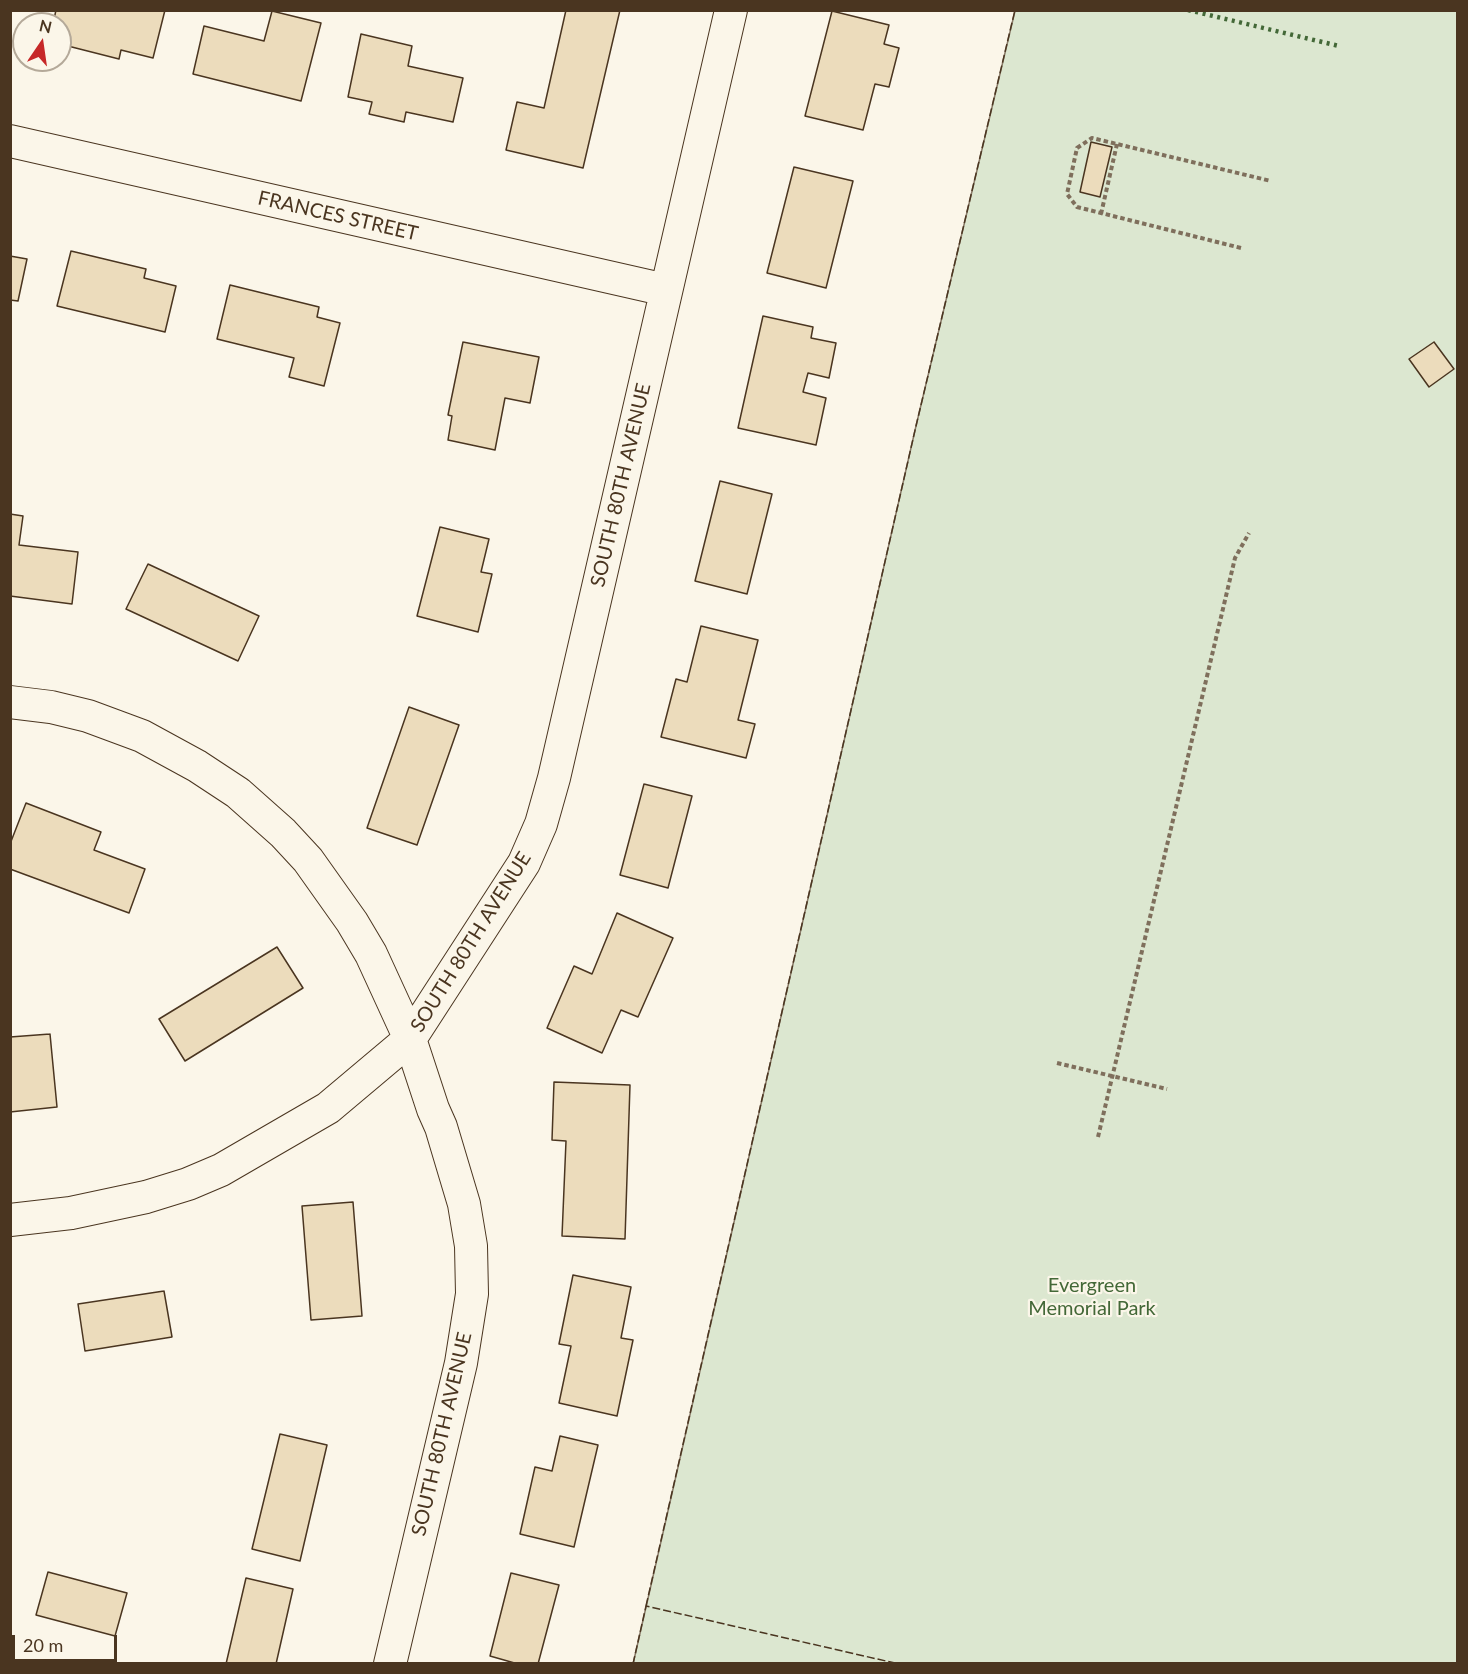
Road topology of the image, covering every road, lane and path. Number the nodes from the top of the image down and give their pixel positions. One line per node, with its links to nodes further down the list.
1 (731, 10): 7 (street, SOUTH 80TH AVENUE)
2 (10, 141): 7 (street, FRANCES STREET)
3 (1117, 144): 4 (path); 5 (path); 5 (path)
4 (1271, 181)
5 (1101, 214): 6 (path)
6 (1241, 248)
7 (666, 290): 10 (street, SOUTH 80TH AVENUE)
8 (1249, 533): 12 (path)
9 (10, 702): 10 (street)
10 (410, 1039): 15 (street); 16 (street, SOUTH 80TH AVENUE)
11 (1057, 1063): 12 (path)
12 (1112, 1077): 13 (path); 14 (path)
13 (1167, 1089)
14 (1098, 1137)
15 (10, 1221)
16 (390, 1664)

